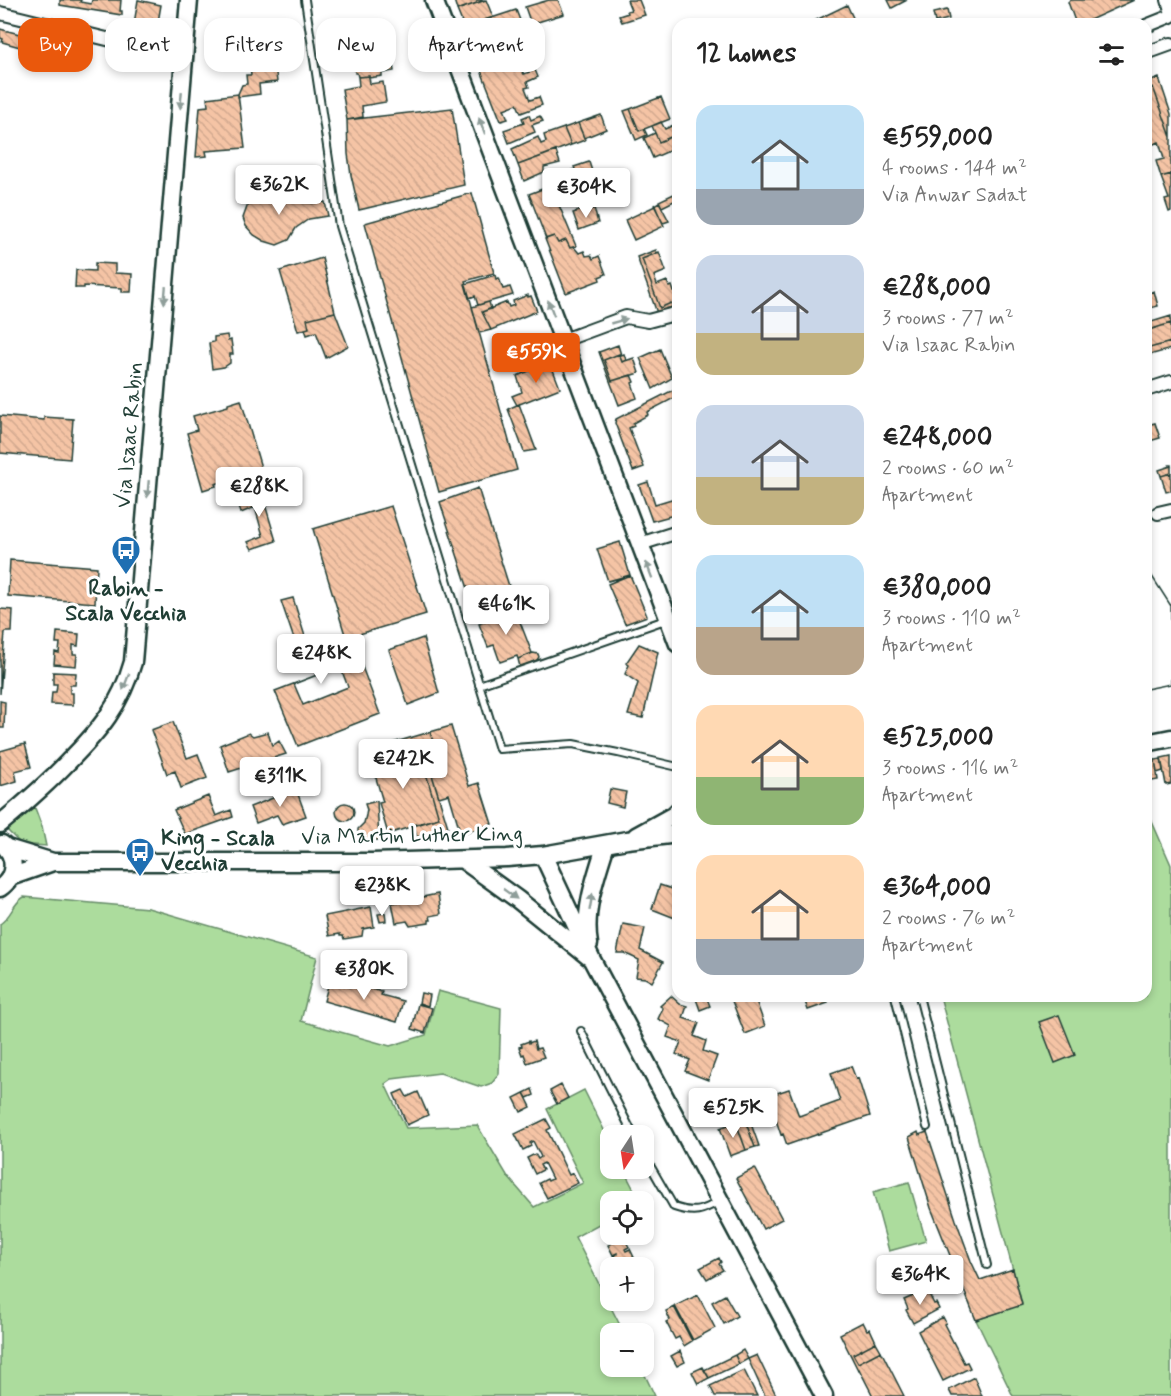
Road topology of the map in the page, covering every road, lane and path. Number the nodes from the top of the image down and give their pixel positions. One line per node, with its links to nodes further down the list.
1 (189, 0): 8 (street, Via Isaac Rabin)
2 (305, 0): 24 (lane)
3 (434, 0): 15 (street, one-way to 3)
4 (1168, 0): 5 (street)
5 (1171, 10)
6 (0, 13): 10 (street)
7 (1171, 16): 9 (street)
8 (188, 18)
9 (1152, 24)
10 (105, 39)
11 (1171, 44): 12 (street)
12 (1152, 51)
13 (184, 72): 29 (street, Via Isaac Rabin, one-way to 29)
14 (672, 315): 15 (street, one-way to 14)
15 (564, 340): 21 (street)
16 (1171, 382): 17 (street)
17 (1152, 388)
18 (1171, 510): 19 (street)
19 (1158, 513)
20 (672, 534): 21 (street)
21 (640, 544): 22 (street, one-way to 21)
22 (668, 619): 23 (street); 24 (lane)
23 (672, 629)
24 (479, 685): 27 (lane)
25 (1171, 738): 26 (street)
26 (1152, 742)
27 (672, 766)
28 (672, 816): 31 (street)
29 (0, 824)
30 (672, 835): 31 (street)
31 (627, 840): 32 (street, Via Martin Luther King)
32 (606, 844): 34 (street, Via Martin Luther King); 38 (street, one-way to 32)
33 (4, 845): 36 (street, Via Martin Luther King); 37 (street)
34 (543, 855): 35 (street, Via Martin Luther King); 38 (street)
35 (463, 860): 36 (street, Via Martin Luther King); 38 (street, one-way to 38)
36 (53, 862): 37 (street, Via Martin Luther King)
37 (5, 883)
38 (592, 960): 45 (street)
39 (896, 1002): 43 (lane)
40 (921, 1002): 46 (lane)
41 (581, 1031): 42 (lane)
42 (628, 1125)
43 (927, 1127)
44 (654, 1172): 45 (lane)
45 (721, 1201): 47 (street)
46 (987, 1265)
47 (824, 1396)

